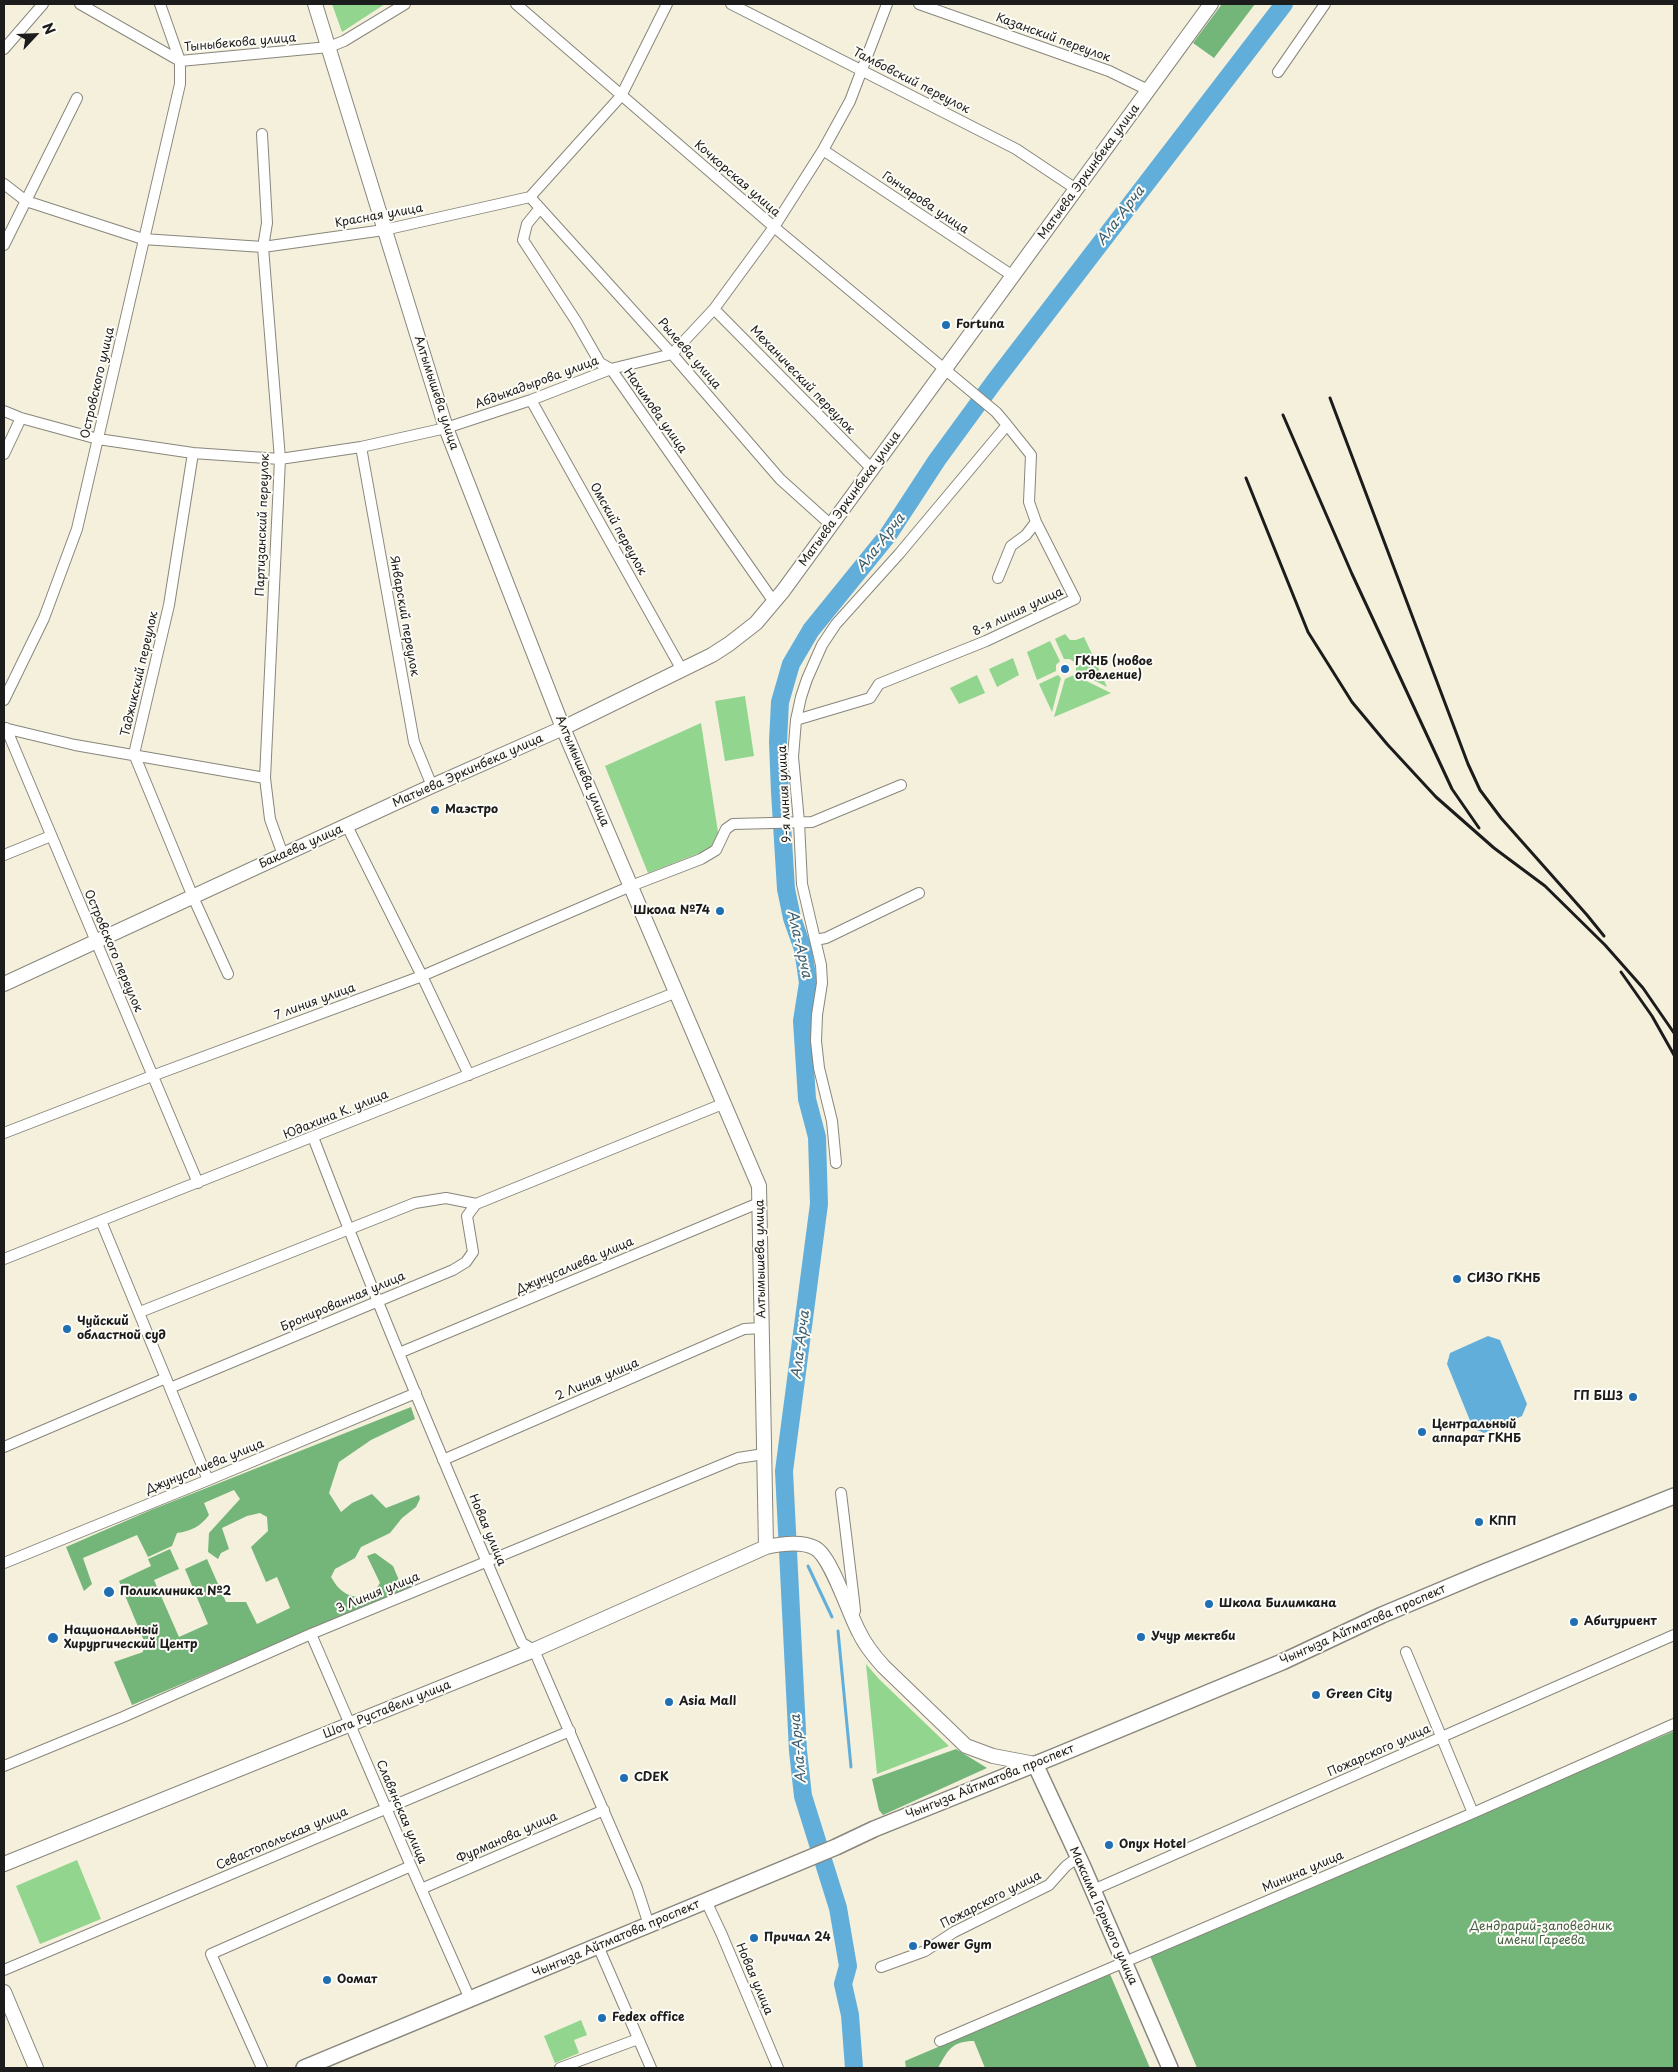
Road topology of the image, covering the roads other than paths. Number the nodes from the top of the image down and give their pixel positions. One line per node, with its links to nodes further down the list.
1 (43, 4): 14 (street)
2 (80, 4): 15 (street, Тыныбекова улица)
3 (160, 4): 15 (street)
4 (316, 4): 13 (main road, Алтымышева улица)
5 (405, 4): 13 (street, Тыныбекова улица)
6 (516, 4): 19 (street, Кочкорская улица)
7 (667, 4): 19 (street)
8 (731, 4): 16 (street, Тамбовский переулок)
9 (887, 4): 16 (street)
10 (919, 4): 18 (street, Казанский переулок)
11 (1211, 4): 18 (main road, Матыева Эркинбека улица)
12 (1325, 4): 17 (street)
13 (329, 47): 15 (street, Тыныбекова улица); 29 (main road, Алтымышева улица)
14 (4, 49)
15 (180, 61): 30 (street, Островского улица)
16 (861, 70): 22 (street); 24 (street, Тамбовский переулок)
17 (1278, 72)
18 (1148, 90): 24 (main road, Матыева Эркинбека улица)
19 (621, 96): 25 (street); 28 (street, Кочкорская улица)
20 (77, 98): 26 (street)
21 (262, 134): 32 (street, Партизанский переулок)
22 (823, 150): 28 (street); 33 (street, Гончарова улица)
23 (4, 184): 26 (street, Красная улица)
24 (1076, 189): 33 (main road, Матыева Эркинбека улица)
25 (530, 197): 27 (street, Рылеева улица); 29 (street, Красная улица)
26 (26, 201): 30 (street, Красная улица); 31 (street)
27 (540, 208): 35 (street, Рылеева улица); 36 (street, Нахимова улица)
28 (774, 227): 34 (street); 37 (street, Кочкорская улица)
29 (384, 230): 32 (street, Красная улица); 42 (main road, Алтымышева улица)
30 (143, 239): 32 (street, Красная улица); 43 (street, Островского улица)
31 (4, 245)
32 (263, 246): 47 (street, Партизанский переулок)
33 (1013, 276): 37 (main road, Матыева Эркинбека улица)
34 (714, 309): 35 (street); 48 (street, Механический переулок)
35 (672, 354): 36 (street, Абдыкадырова улица); 50 (street, Рылеева улица)
36 (611, 369): 38 (street, Абдыкадырова улица); 52 (street, Нахимова улица)
37 (944, 370): 41 (street); 48 (main road, Матыева Эркинбека улица)
38 (531, 400): 42 (street, Абдыкадырова улица); 53 (street, Омский переулок)
39 (4, 412): 40 (street, Абдыкадырова улица)
40 (21, 418): 43 (street, Абдыкадырова улица); 46 (street)
41 (1006, 425): 49 (street, 8-я линия улица); 55 (street, 9-я линия улица)
42 (446, 428): 44 (street, Абдыкадырова улица); 57 (main road, Алтымышева улица)
43 (98, 439): 45 (street, Абдыкадырова улица); 54 (street, Островского улица)
44 (360, 447): 47 (street, Абдыкадырова улица); 61 (street, Январский переулок)
45 (192, 453): 47 (street, Абдыкадырова улица); 58 (street, Таджикский переулок)
46 (4, 454)
47 (280, 458): 59 (street, Партизанский переулок)
48 (872, 469): 50 (main road, Матыева Эркинбека улица)
49 (1036, 522): 51 (street); 55 (street, 8-я линия улица)
50 (831, 525): 52 (main road, Матыева Эркинбека улица)
51 (998, 578)
52 (774, 602): 53 (main road, Матыева Эркинбека улица)
53 (682, 670): 57 (main road, Матыева Эркинбека улица)
54 (4, 700)
55 (796, 720): 62 (street, 9-я линия улица)
56 (5, 728): 58 (street); 64 (street, Островского переулок)
57 (564, 728): 61 (main road, Матыева Эркинбека улица); 67 (main road, Алтымышева улица)
58 (134, 754): 59 (street); 69 (street, Таджикский переулок)
59 (265, 778): 66 (street, Партизанский переулок)
60 (901, 785): 62 (street)
61 (432, 786): 63 (main road, Матыева Эркинбека улица)
62 (797, 822): 67 (street, 7 линия улица); 70 (street, 9-я линия улица)
63 (347, 826): 66 (main road, Бакаева улица); 73 (street, Бакаева улица)
64 (51, 836): 65 (street); 71 (street, Островского переулок)
65 (4, 855)
66 (283, 855): 69 (main road, Бакаева улица)
67 (631, 886): 73 (street, 7 линия улица); 75 (main road, Алтымышева улица)
68 (919, 894): 70 (street)
69 (193, 897): 71 (main road, Бакаева улица); 72 (street, Таджикский переулок)
70 (815, 940): 81 (street, 9-я линия улица)
71 (96, 942): 74 (main road, Бакаева улица); 77 (street, Островского переулок)
72 (228, 974)
73 (422, 976): 76 (street, Бакаева улица); 77 (street, 7 линия улица)
74 (4, 984)
75 (677, 992): 76 (street, Юдахина К. улица); 78 (main road, Алтымышева улица)
76 (469, 1075): 80 (street, Юдахина К. улица)
77 (152, 1076): 79 (street, 7 линия улица); 82 (street, Островского переулок)
78 (725, 1103): 83 (main road, Алтымышева улица); 84 (street)
79 (4, 1133)
80 (313, 1137): 82 (street, Юдахина К. улица); 86 (street, Новая улица)
81 (836, 1163)
82 (198, 1183): 85 (street, Юдахина К. улица)
83 (761, 1202): 90 (main road, Алтымышева улица); 91 (street, Джунусалиева улица)
84 (476, 1204): 86 (street); 88 (street, Бронированная улица)
85 (101, 1221): 87 (street, Юдахина К. улица); 89 (street)
86 (348, 1229): 88 (street, Новая улица); 89 (street)
87 (4, 1259)
88 (378, 1300): 91 (street, Новая улица); 92 (street, Бронированная улица)
89 (140, 1312): 92 (street)
90 (762, 1328): 95 (main road, Алтымышева улица); 96 (street, 2 Линия улица)
91 (400, 1353): 93 (street, Новая улица)
92 (168, 1383): 94 (street, Бронированная улица); 97 (street)
93 (416, 1393): 96 (street, Новая улица); 97 (street, Джунусалиева улица)
94 (4, 1448)
95 (764, 1454): 100 (main road, Алтымышева улица); 101 (street, 3 Линия улица)
96 (443, 1460): 101 (street, Новая улица)
97 (208, 1480): 102 (street, Джунусалиева улица)
98 (841, 1493): 103 (street)
99 (1674, 1496): 112 (main road, Чынгыза Айтматова проспект)
100 (770, 1546): 103 (main road); 106 (main road, Шота Руставели улица)
101 (487, 1562): 104 (street, 3 Линия улица); 106 (street, Новая улица)
102 (4, 1563)
103 (852, 1617): 112 (main road)
104 (312, 1634): 109 (street, Славянская улица); 113 (street, 3 Линия улица)
105 (1674, 1635): 111 (street, Пожарского улица)
106 (534, 1650): 109 (main road, Шота Руставели улица); 110 (street, Новая улица)
107 (1406, 1652): 111 (street)
108 (1674, 1724): 116 (street, Минина улица)
109 (350, 1726): 114 (street, Славянская улица); 118 (main road, Шота Руставели улица)
110 (570, 1732): 114 (street, Севастопольская улица); 115 (street, Новая улица)
111 (1441, 1737): 116 (street); 121 (street, Пожарского улица)
112 (1035, 1764): 117 (main road, Максима Горького улица); 122 (main road, Чынгыза Айтматова проспект)
113 (4, 1766)
114 (386, 1809): 119 (street, Славянская улица); 127 (street, Севастопольская улица)
115 (604, 1810): 120 (street, Фурманова улица); 123 (street, Новая улица)
116 (1473, 1813): 125 (street, Минина улица)
117 (1078, 1857): 121 (main road, Максима Горького улица); 126 (street, Пожарского улица)
118 (4, 1864)
119 (410, 1866): 120 (street, Славянская улица); 133 (street)
120 (421, 1889): 129 (street, Славянская улица)
121 (1094, 1890): 125 (main road, Максима Горького улица)
122 (706, 1901): 123 (main road, Чынгыза Айтматова проспект); 137 (street, Новая улица)
123 (649, 1925): 124 (main road, Чынгыза Айтматова проспект)
124 (598, 1946): 129 (main road, Чынгыза Айтматова проспект); 130 (street)
125 (1124, 1962): 131 (street, Минина улица); 138 (main road, Максима Горького улица)
126 (881, 1967)
127 (4, 1970)
128 (4, 1992): 132 (main road)
129 (470, 1999): 134 (main road, Чынгыза Айтматова проспект)
130 (638, 2039): 135 (street); 136 (street)
131 (940, 2041)
132 (36, 2068)
133 (262, 2068)
134 (304, 2068)
135 (560, 2068)
136 (650, 2068)
137 (778, 2068)
138 (1170, 2068)

